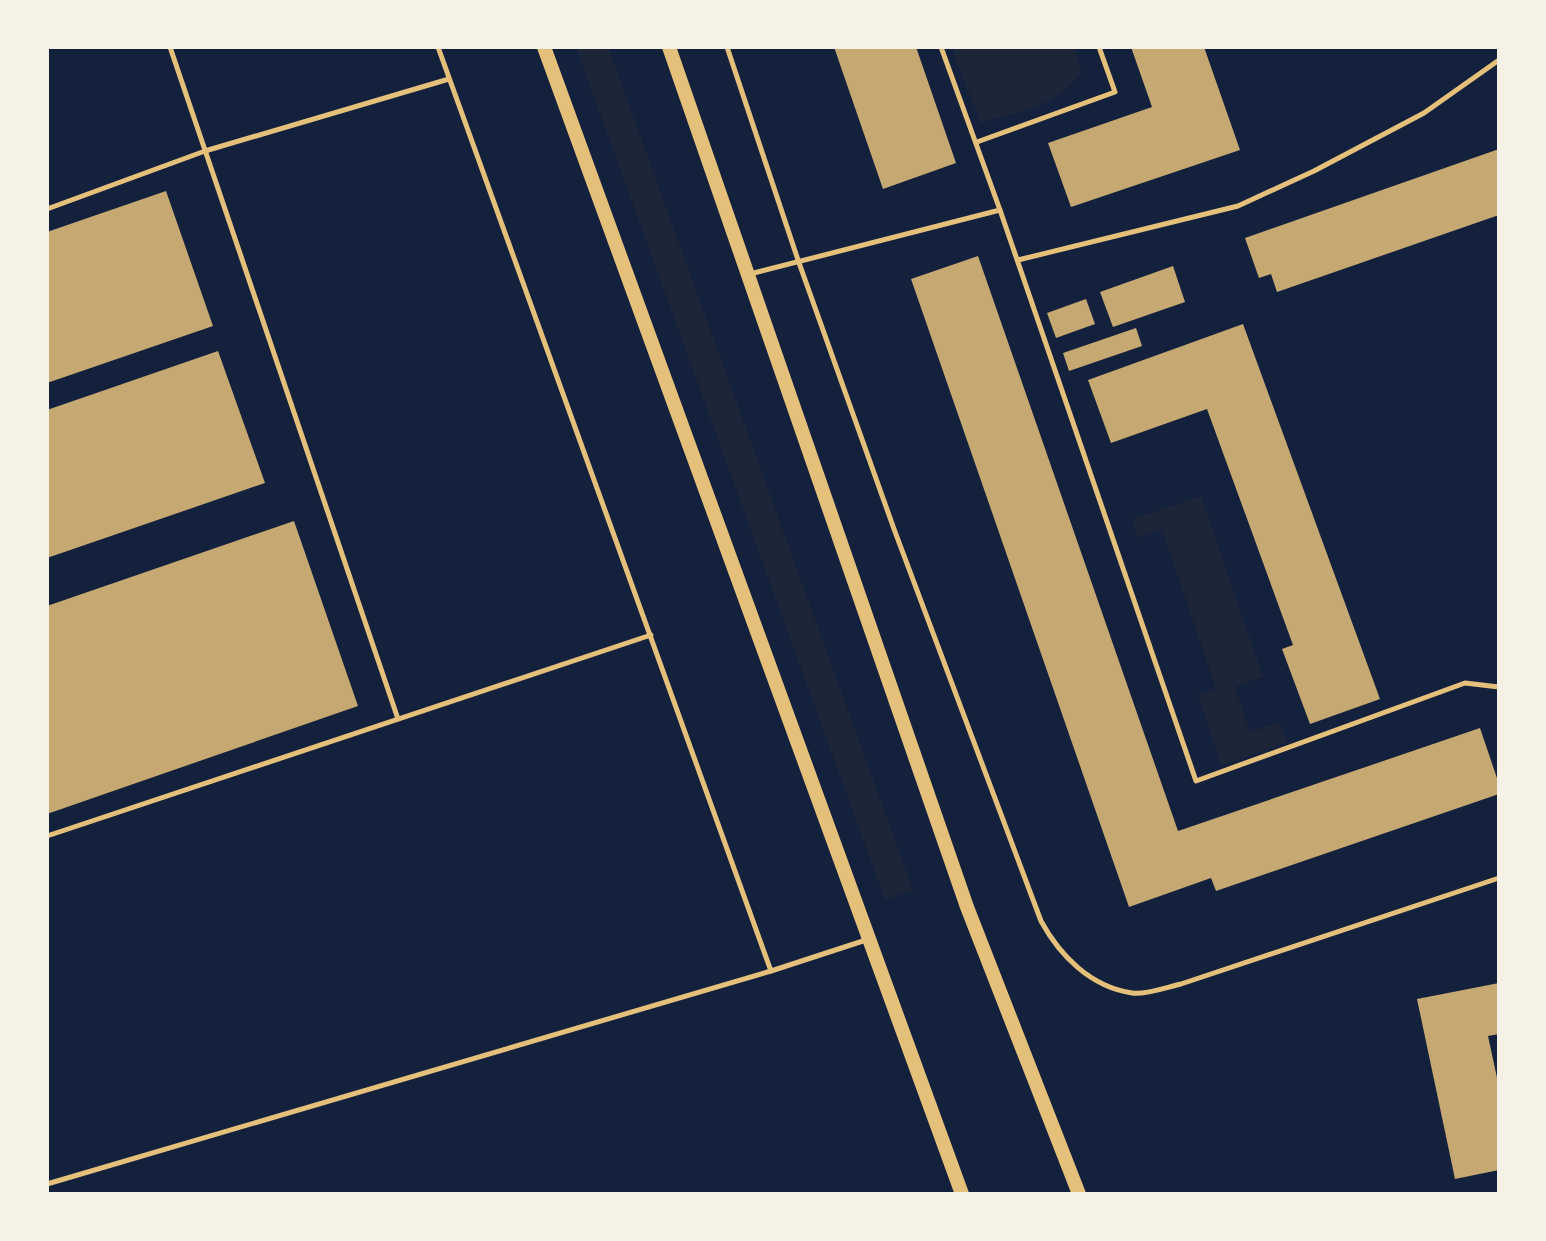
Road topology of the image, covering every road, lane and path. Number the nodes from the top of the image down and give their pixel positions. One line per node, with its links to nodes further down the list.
1 (170, 47): 11 (lane)
2 (438, 47): 9 (lane)
3 (544, 47): 22 (main road)
4 (669, 47): 16 (main road)
5 (727, 47): 14 (lane)
6 (941, 47): 10 (lane)
7 (1099, 47): 10 (lane)
8 (1499, 60): 15 (lane)
9 (449, 79): 11 (lane); 17 (lane)
10 (976, 142): 13 (lane)
11 (205, 151): 12 (lane); 19 (lane)
12 (47, 209)
13 (1000, 210): 14 (lane); 15 (lane)
14 (798, 260): 16 (lane); 21 (lane)
15 (1018, 260): 18 (lane)
16 (750, 274): 26 (main road)
17 (651, 635): 19 (lane); 23 (lane)
18 (1499, 687)
19 (398, 719): 20 (lane)
20 (47, 836)
21 (1499, 878)
22 (869, 939): 23 (lane); 25 (main road)
23 (771, 971): 24 (lane)
24 (47, 1184)
25 (962, 1194)
26 (1079, 1194)

